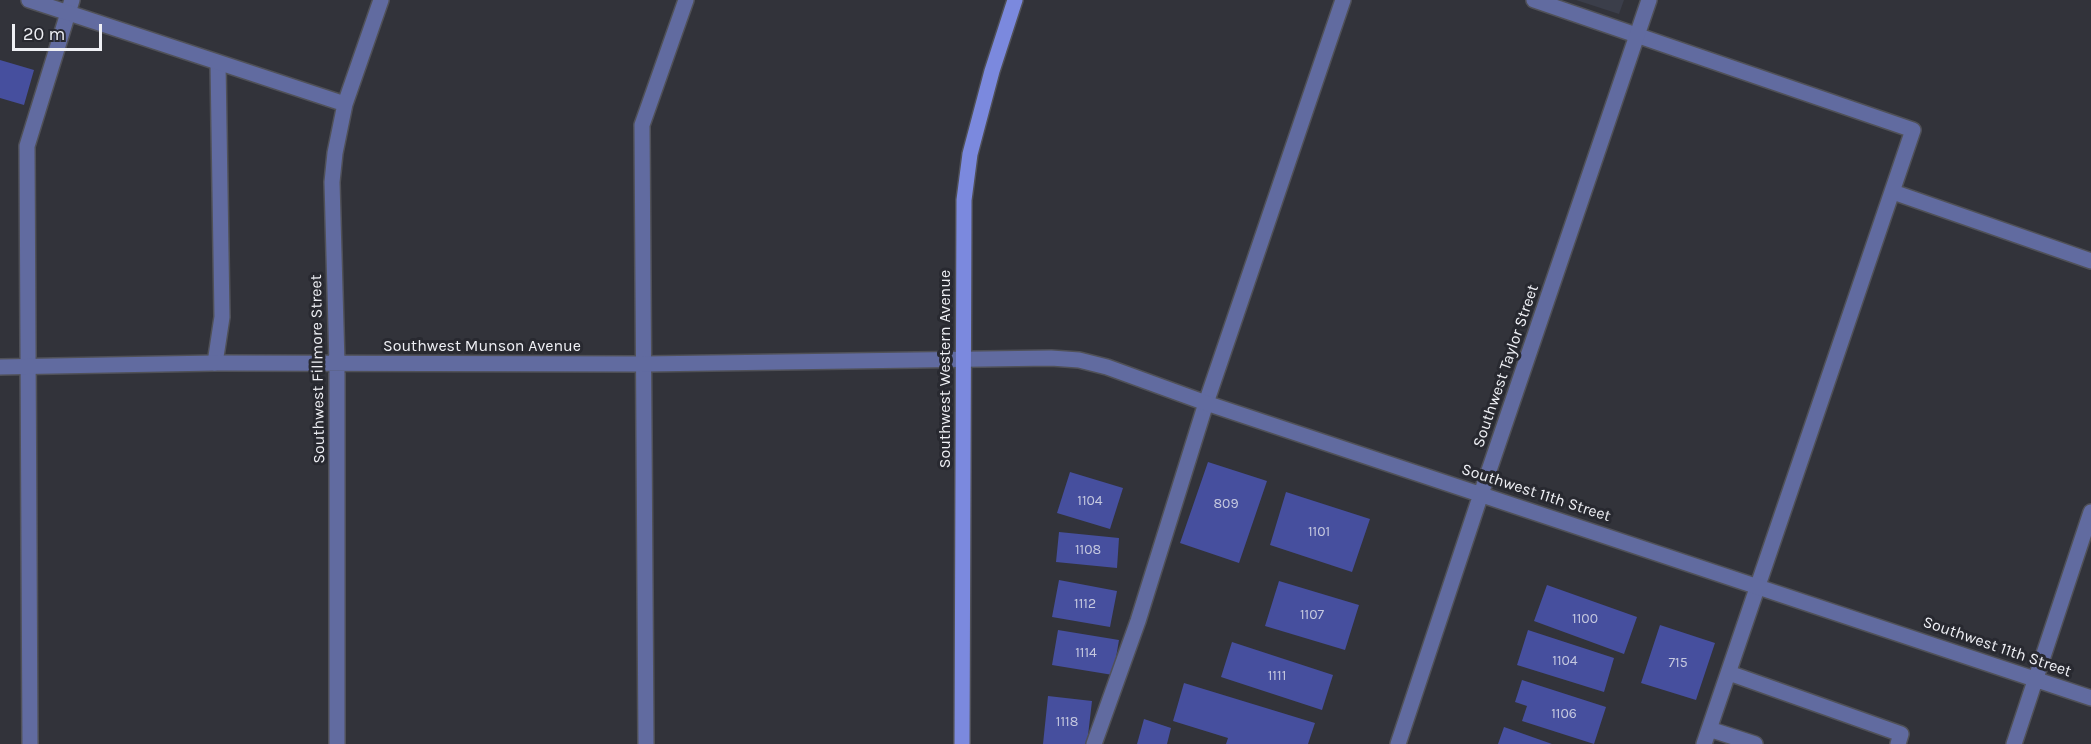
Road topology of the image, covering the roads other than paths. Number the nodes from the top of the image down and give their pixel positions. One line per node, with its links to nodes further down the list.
1 (29, 0): 8 (street)
2 (381, 0): 11 (street, Southwest Fillmore Street)
3 (686, 0): 17 (street)
4 (1015, 0): 14 (street, Southwest Western Avenue)
5 (1343, 0): 20 (street)
6 (1535, 0): 9 (street)
7 (1649, 0): 9 (street, Southwest Taylor Street)
8 (70, 6): 10 (street); 19 (street)
9 (1638, 35): 12 (street); 21 (street, Southwest Taylor Street)
10 (218, 63): 11 (street); 15 (street)
11 (345, 105): 16 (street, Southwest Fillmore Street)
12 (1893, 192): 13 (street); 23 (street)
13 (2091, 261)
14 (964, 360): 17 (street, Southwest Munson Avenue); 20 (street, Southwest 11th Street); 31 (street, Southwest Western Avenue)
15 (215, 363): 16 (street, Southwest Munson Avenue); 19 (street, Southwest Munson Avenue)
16 (337, 364): 17 (street, Southwest Munson Avenue); 29 (street, Southwest Fillmore Street)
17 (645, 364): 30 (street)
18 (0, 367): 19 (street, Southwest Munson Avenue)
19 (27, 367): 28 (street)
20 (1206, 403): 21 (street, Southwest 11th Street); 32 (street)
21 (1481, 494): 23 (street, Southwest 11th Street); 33 (street, Southwest Taylor Street)
22 (2091, 512): 25 (street)
23 (1758, 586): 24 (street); 25 (street, Southwest 11th Street)
24 (1729, 673): 27 (street); 36 (street)
25 (2035, 679): 26 (street, Southwest 11th Street); 37 (street)
26 (2091, 698)
27 (1709, 729): 34 (street); 35 (street)
28 (30, 744)
29 (338, 744)
30 (646, 744)
31 (962, 744)
32 (1094, 744)
33 (1398, 744)
34 (1704, 744)
35 (1755, 744)
36 (1898, 744)
37 (2014, 744)

